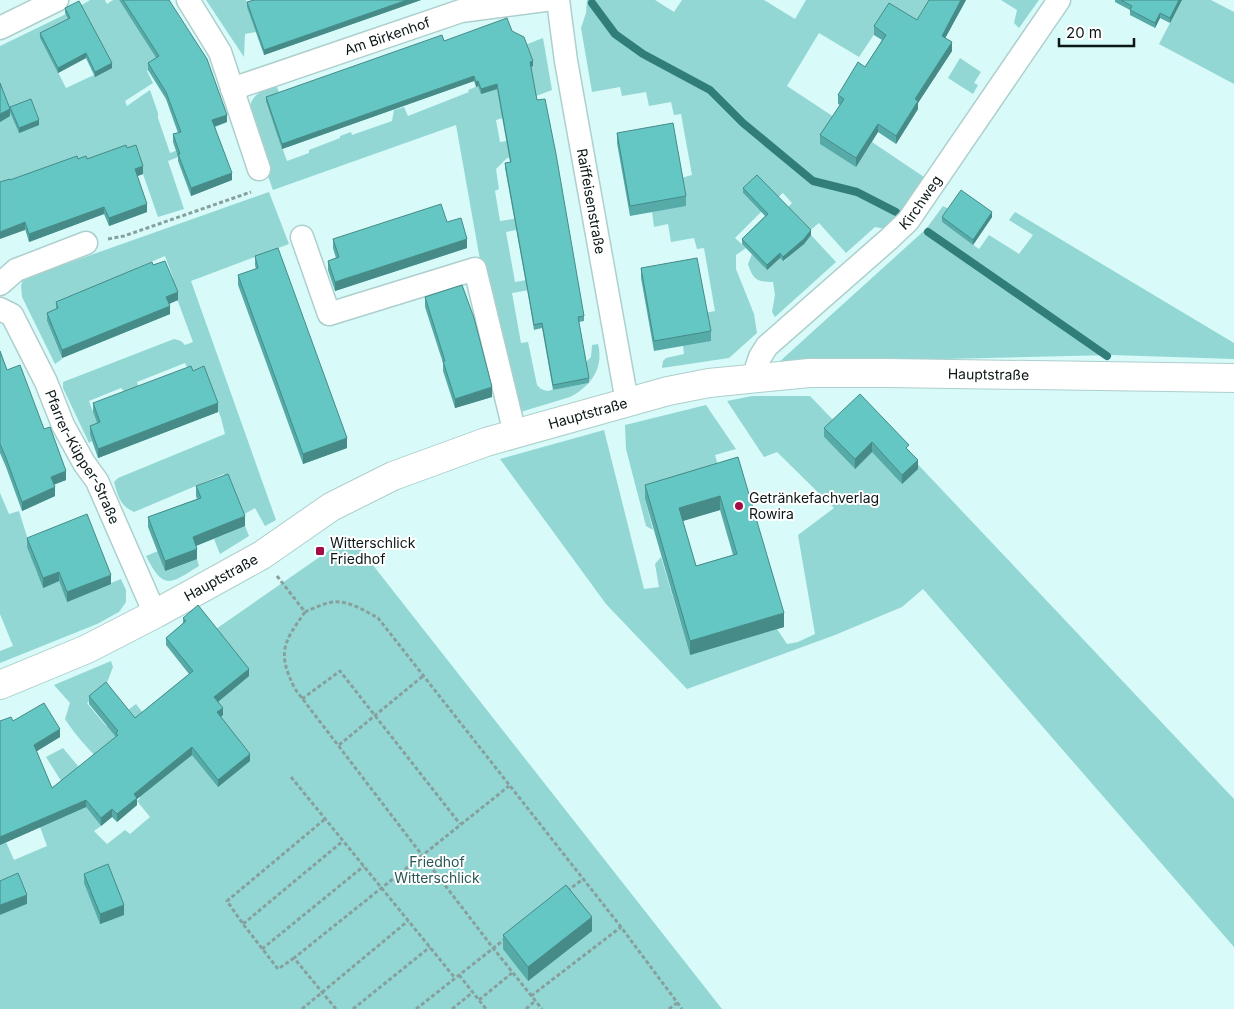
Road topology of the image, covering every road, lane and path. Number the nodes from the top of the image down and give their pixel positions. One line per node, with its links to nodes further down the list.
1 (57, 0): 6 (street)
2 (188, 0): 7 (street)
3 (545, 0): 7 (street, Am Birkenhof)
4 (558, 0): 15 (street, Raiffeisenstraße)
5 (1059, 0): 13 (street, Kirchweg)
6 (0, 28)
7 (232, 89): 8 (street)
8 (259, 169): 10 (path)
9 (302, 237): 16 (street)
10 (86, 244): 11 (street)
11 (0, 284)
12 (0, 309): 19 (street, Pfarrer-Küpper-Straße)
13 (753, 378): 14 (main road, Hauptstraße); 15 (main road, Hauptstraße)
14 (1234, 378)
15 (627, 402): 16 (main road, Hauptstraße)
16 (515, 434): 17 (main road, Hauptstraße)
17 (262, 555): 18 (path); 19 (main road, Hauptstraße)
18 (305, 612): 20 (path); 22 (path)
19 (155, 614): 21 (main road, Hauptstraße)
20 (423, 676): 23 (path); 26 (path)
21 (0, 685)
22 (302, 698): 23 (path); 24 (path)
23 (375, 715): 24 (path); 28 (path)
24 (339, 745): 30 (path)
25 (291, 777): 27 (path)
26 (509, 785): 28 (path); 32 (path)
27 (325, 819): 29 (path); 36 (path)
28 (460, 824): 30 (path)
29 (343, 841): 31 (path); 36 (path)
30 (422, 854): 33 (path); 40 (path)
31 (364, 866): 33 (path); 41 (path)
32 (583, 879): 34 (path); 37 (path)
33 (381, 887): 35 (path); 42 (path)
34 (562, 895)
35 (408, 921): 39 (path); 47 (path)
36 (243, 924): 41 (path)
37 (621, 927): 48 (path); 51 (path)
38 (506, 938): 40 (path)
39 (430, 947): 45 (path); 54 (path)
40 (493, 948): 43 (path); 44 (path)
41 (262, 949): 42 (path)
42 (294, 958): 47 (path)
43 (512, 973): 48 (path); 49 (path)
44 (460, 975): 45 (path); 46 (path)
45 (455, 978): 55 (path)
46 (473, 992): 49 (path); 56 (path)
47 (322, 993): 52 (path); 53 (path)
48 (531, 996): 50 (path)
49 (479, 1000): 57 (path)
50 (536, 1001): 58 (path); 59 (path)
51 (677, 1003): 60 (path); 61 (path)
52 (302, 1009)
53 (336, 1009)
54 (353, 1009)
55 (416, 1009)
56 (452, 1009)
57 (486, 1009)
58 (526, 1009)
59 (542, 1009)
60 (669, 1009)
61 (682, 1009)

